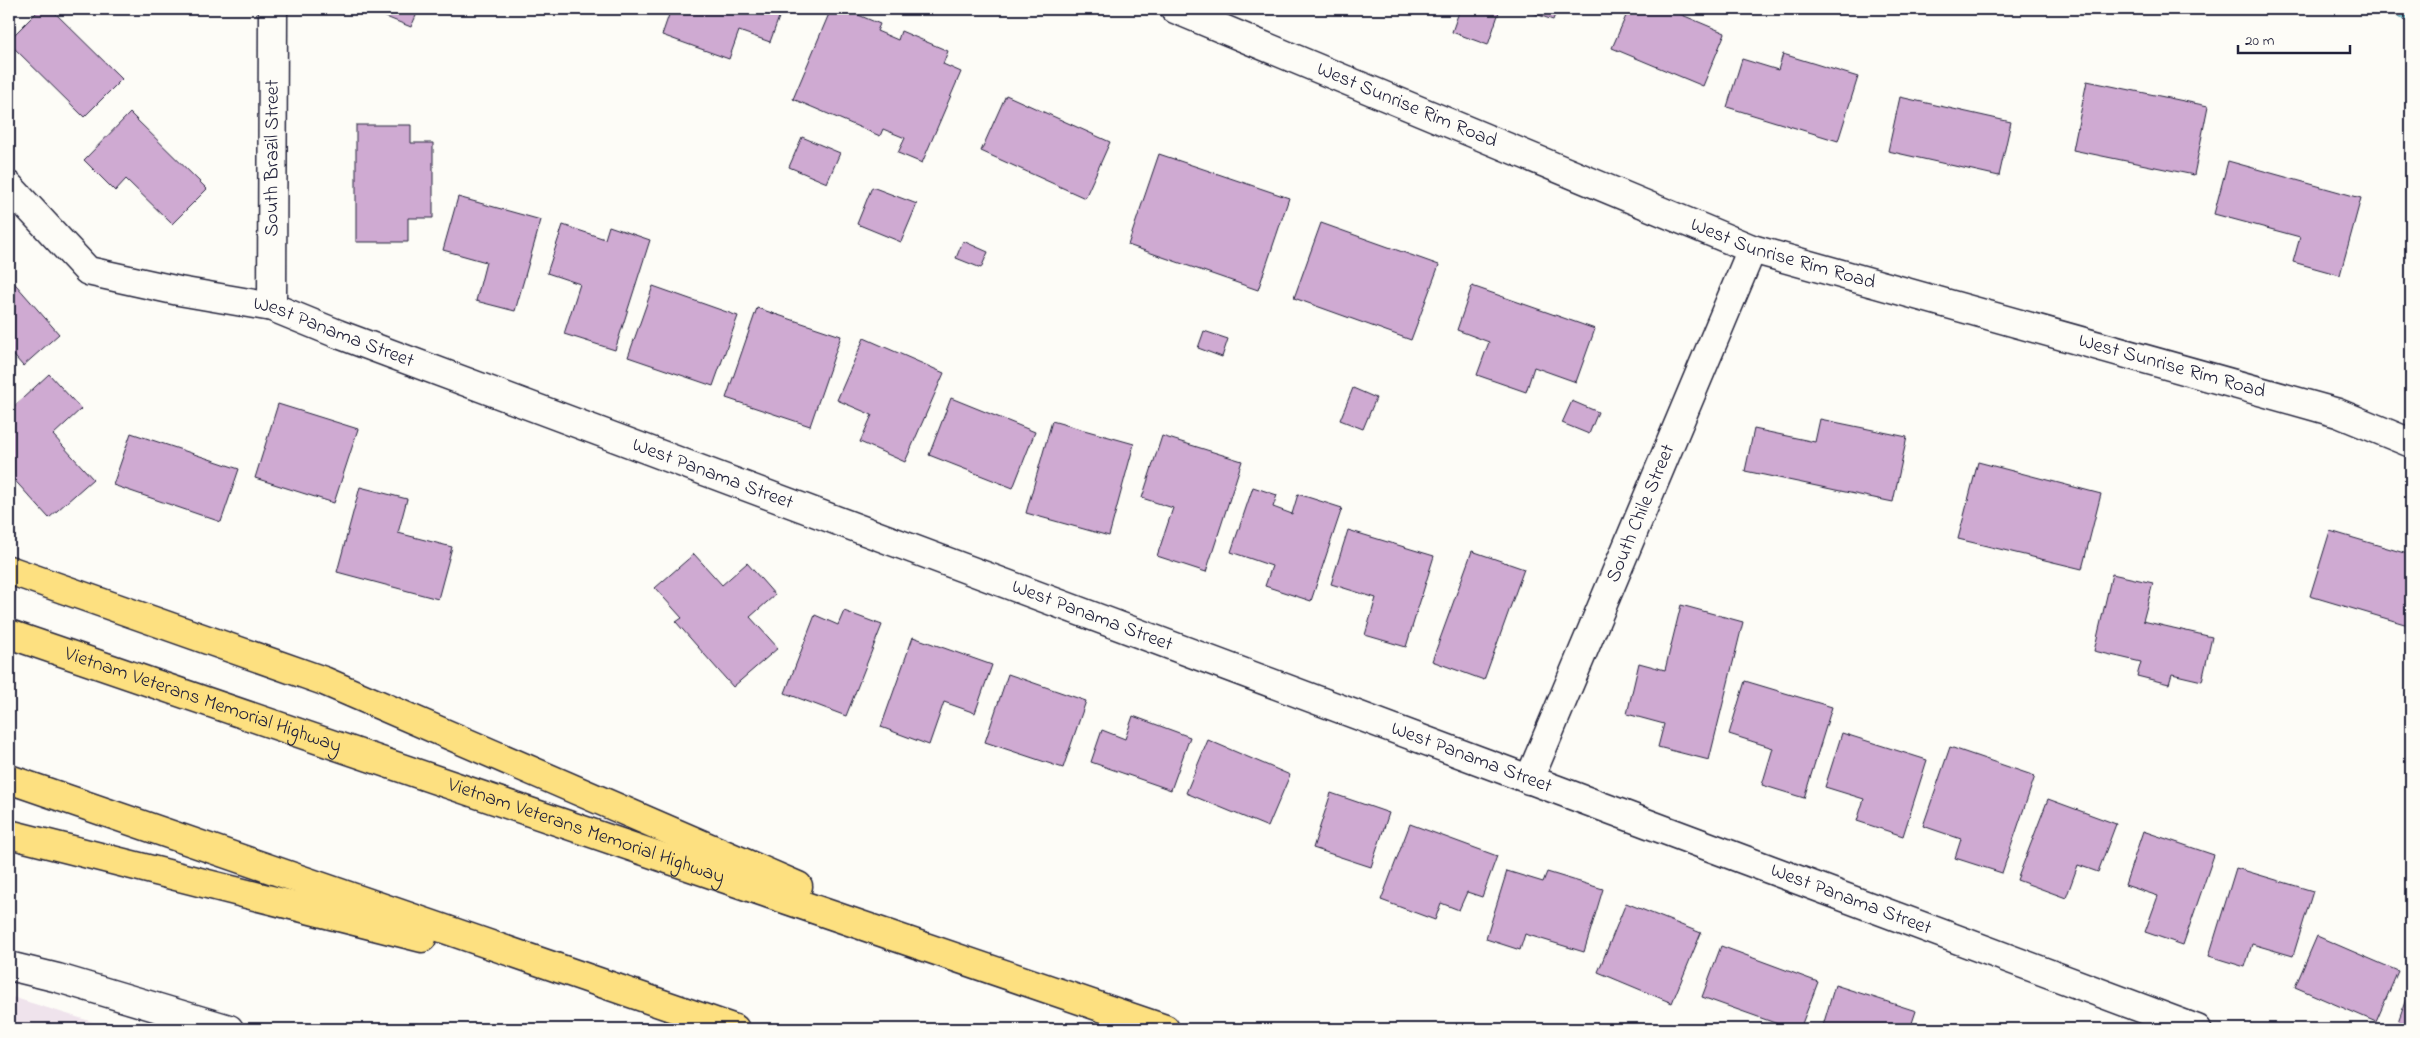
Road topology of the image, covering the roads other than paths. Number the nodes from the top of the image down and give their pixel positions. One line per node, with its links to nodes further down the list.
1 (273, 9): 5 (street, South Brazil Street)
2 (1175, 9): 4 (street, West Sunrise Rim Road)
3 (9, 186): 5 (street, West Panama Street)
4 (1752, 248): 6 (street, West Sunrise Rim Road); 10 (street, South Chile Street)
5 (272, 307): 10 (street, West Panama Street)
6 (2411, 443)
7 (9, 570): 13 (highway)
8 (9, 634): 13 (highway, Vietnam Veterans Memorial Highway)
9 (9, 780): 14 (highway)
10 (1529, 780): 18 (street, West Panama Street)
11 (9, 834): 14 (highway)
12 (9, 966): 15 (street)
13 (985, 967): 17 (highway, Vietnam Veterans Memorial Highway)
14 (607, 985): 16 (highway)
15 (229, 1029)
16 (735, 1029)
17 (1165, 1029)
18 (2197, 1029)

